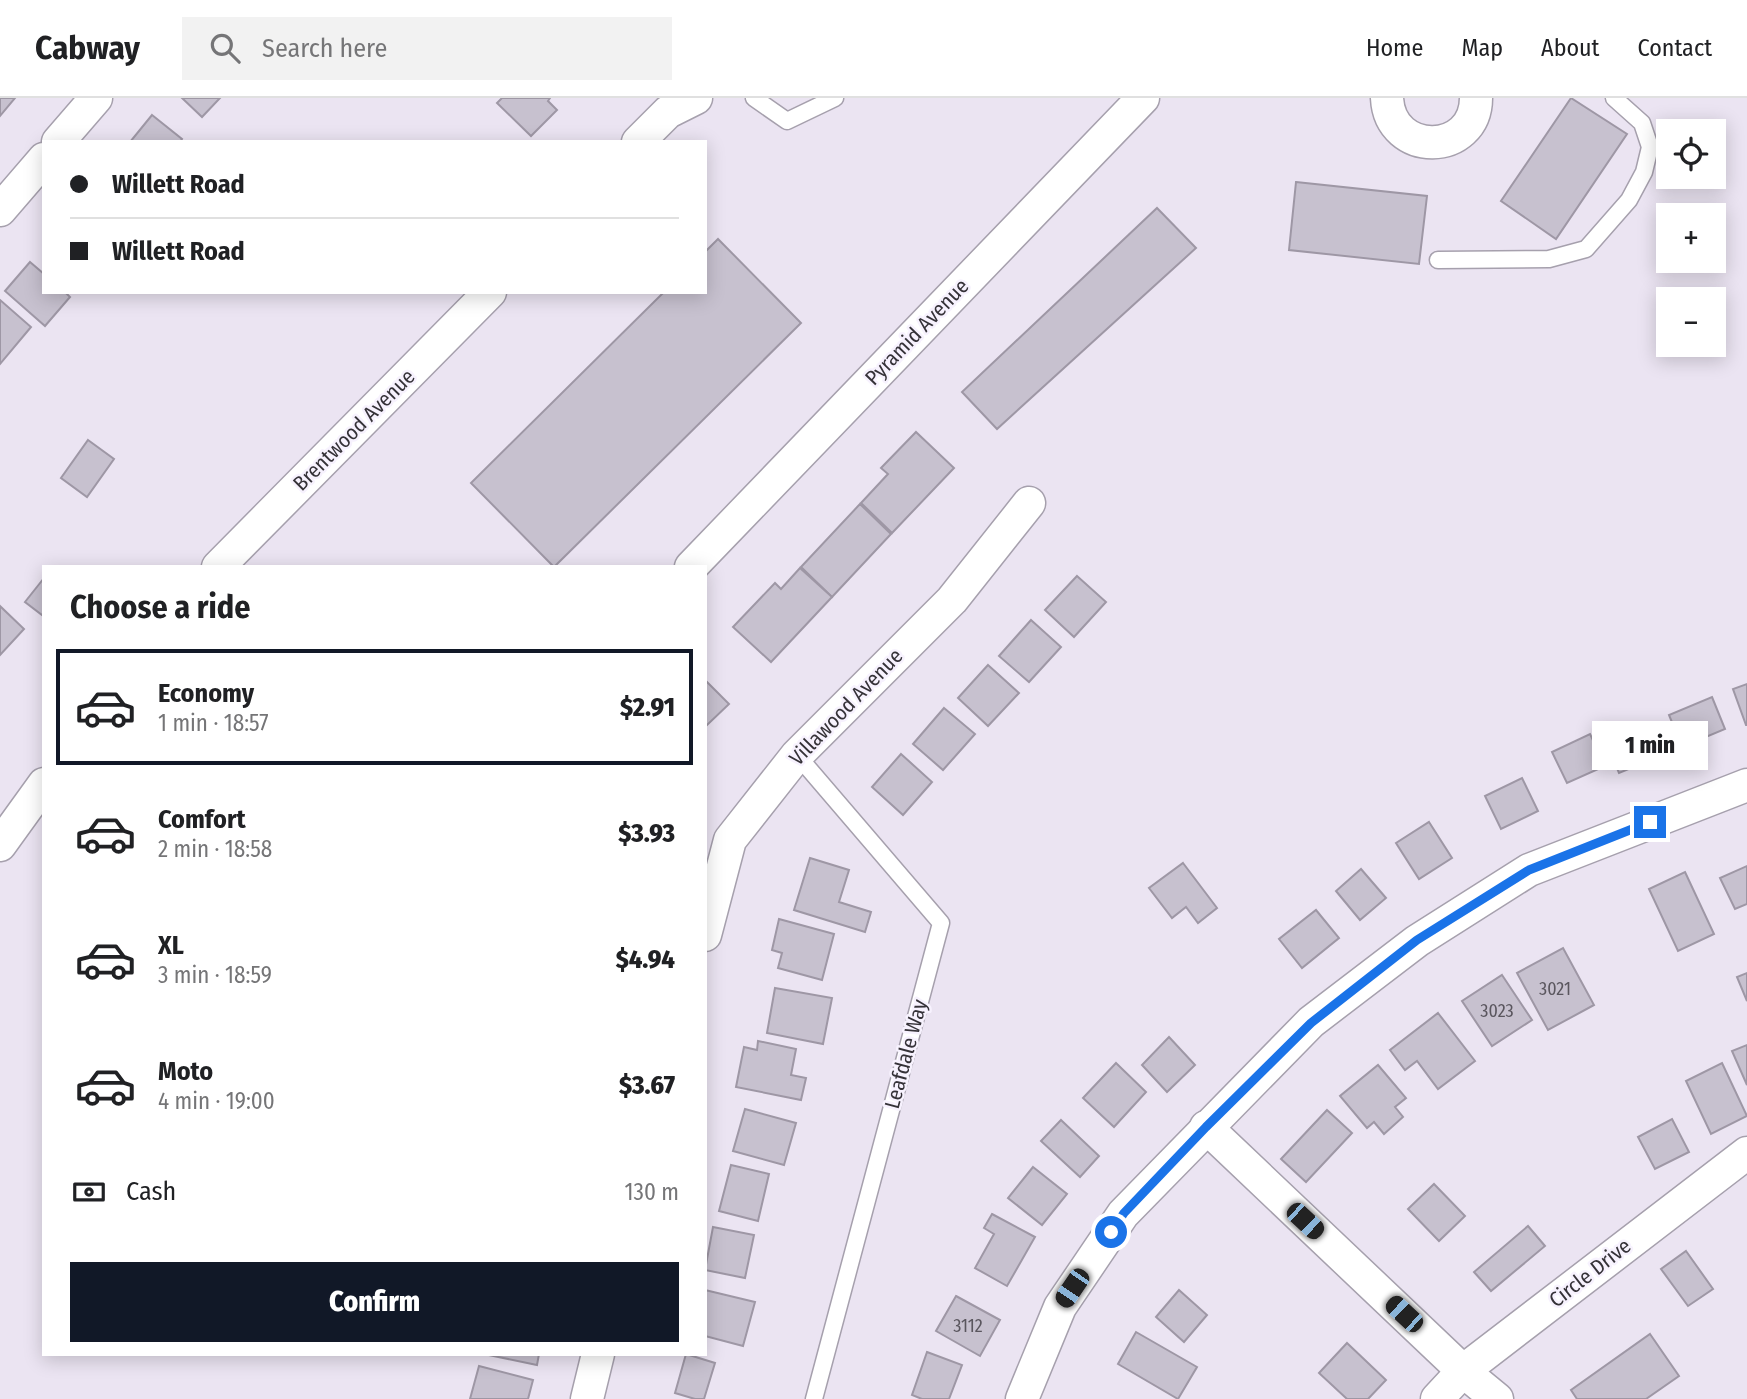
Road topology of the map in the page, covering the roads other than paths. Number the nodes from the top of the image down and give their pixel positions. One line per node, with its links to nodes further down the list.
1 (96, 98): 9 (street)
2 (696, 98): 10 (street)
3 (754, 98): 4 (lane)
4 (835, 98)
5 (1143, 98): 17 (street, Pyramid Avenue)
6 (1387, 98): 7 (street)
7 (1476, 98)
8 (1614, 98): 13 (lane)
9 (60, 140)
10 (641, 140)
11 (42, 161): 12 (street)
12 (0, 210)
13 (1438, 260)
14 (488, 294): 16 (street, Brentwood Avenue)
15 (1028, 503): 18 (street, Villawood Avenue)
16 (220, 565)
17 (693, 565)
18 (797, 755): 22 (street, Villawood Avenue); 28 (lane, Leafdale Way)
19 (1747, 785): 23 (street)
20 (42, 787): 21 (street)
21 (0, 845)
22 (707, 927)
23 (1206, 1127): 26 (street); 29 (street)
24 (1747, 1153): 26 (street, Circle Drive)
25 (598, 1356): 27 (street)
26 (1463, 1371): 30 (street, Circle Drive); 31 (street)
27 (587, 1399)
28 (814, 1399)
29 (1022, 1399)
30 (1437, 1399)
31 (1497, 1399)

